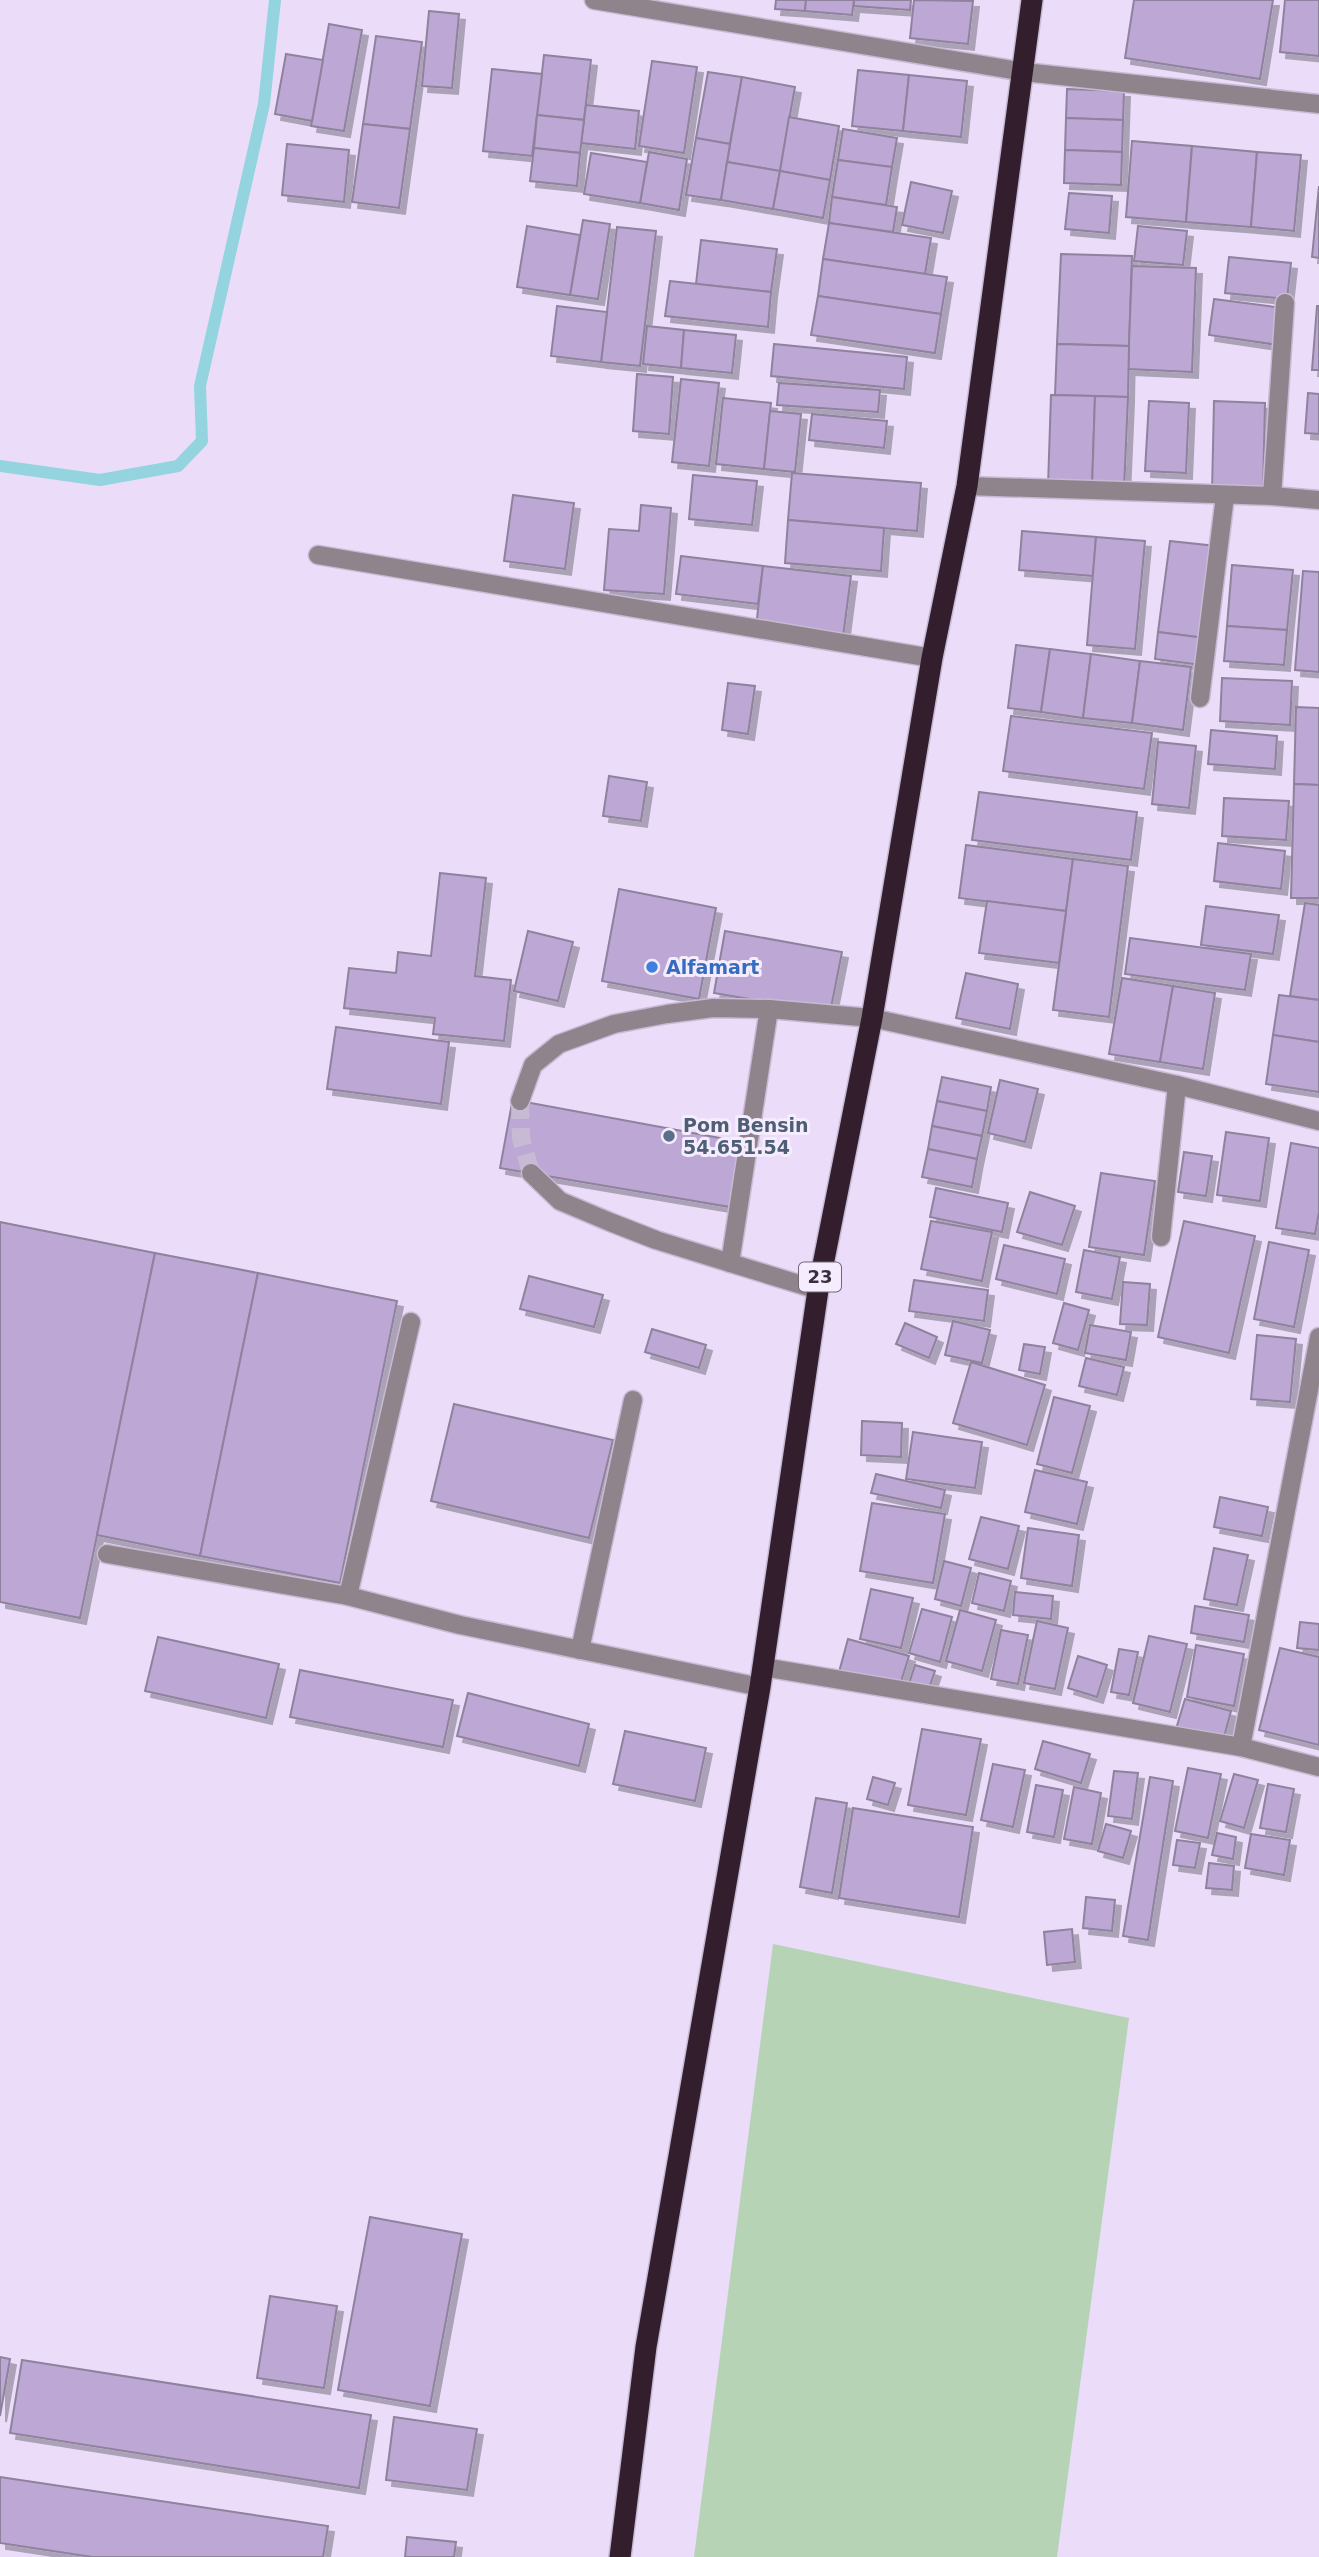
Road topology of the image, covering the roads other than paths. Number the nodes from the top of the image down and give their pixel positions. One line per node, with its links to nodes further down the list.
1 (594, 0): 3 (street)
2 (1032, 0): 4 (highway, 23)
3 (627, 3): 4 (street)
4 (1024, 72): 5 (street); 7 (highway, 23)
5 (1319, 104)
6 (1285, 303): 9 (street)
7 (967, 486): 8 (street); 12 (highway, 23)
8 (1225, 496): 9 (street); 13 (street)
9 (1272, 496): 10 (street)
10 (1319, 500)
11 (318, 555): 12 (street)
12 (932, 658): 15 (highway, 23)
13 (1200, 698)
14 (769, 1009): 15 (street); 17 (street); 21 (street)
15 (872, 1018): 16 (street); 22 (highway, 23)
16 (1177, 1085): 18 (street); 20 (street)
17 (520, 1101)
18 (1319, 1121)
19 (531, 1172): 21 (street)
20 (1161, 1237)
21 (730, 1263): 22 (street)
22 (818, 1290): 29 (highway, 23)
23 (411, 1322): 27 (street)
24 (1319, 1337): 30 (street)
25 (633, 1400): 28 (street)
26 (107, 1554): 27 (street)
27 (348, 1596): 28 (street)
28 (580, 1650): 29 (street)
29 (762, 1677): 30 (street); 32 (highway, 23)
30 (1241, 1747): 31 (street)
31 (1319, 1768)
32 (620, 2557)

